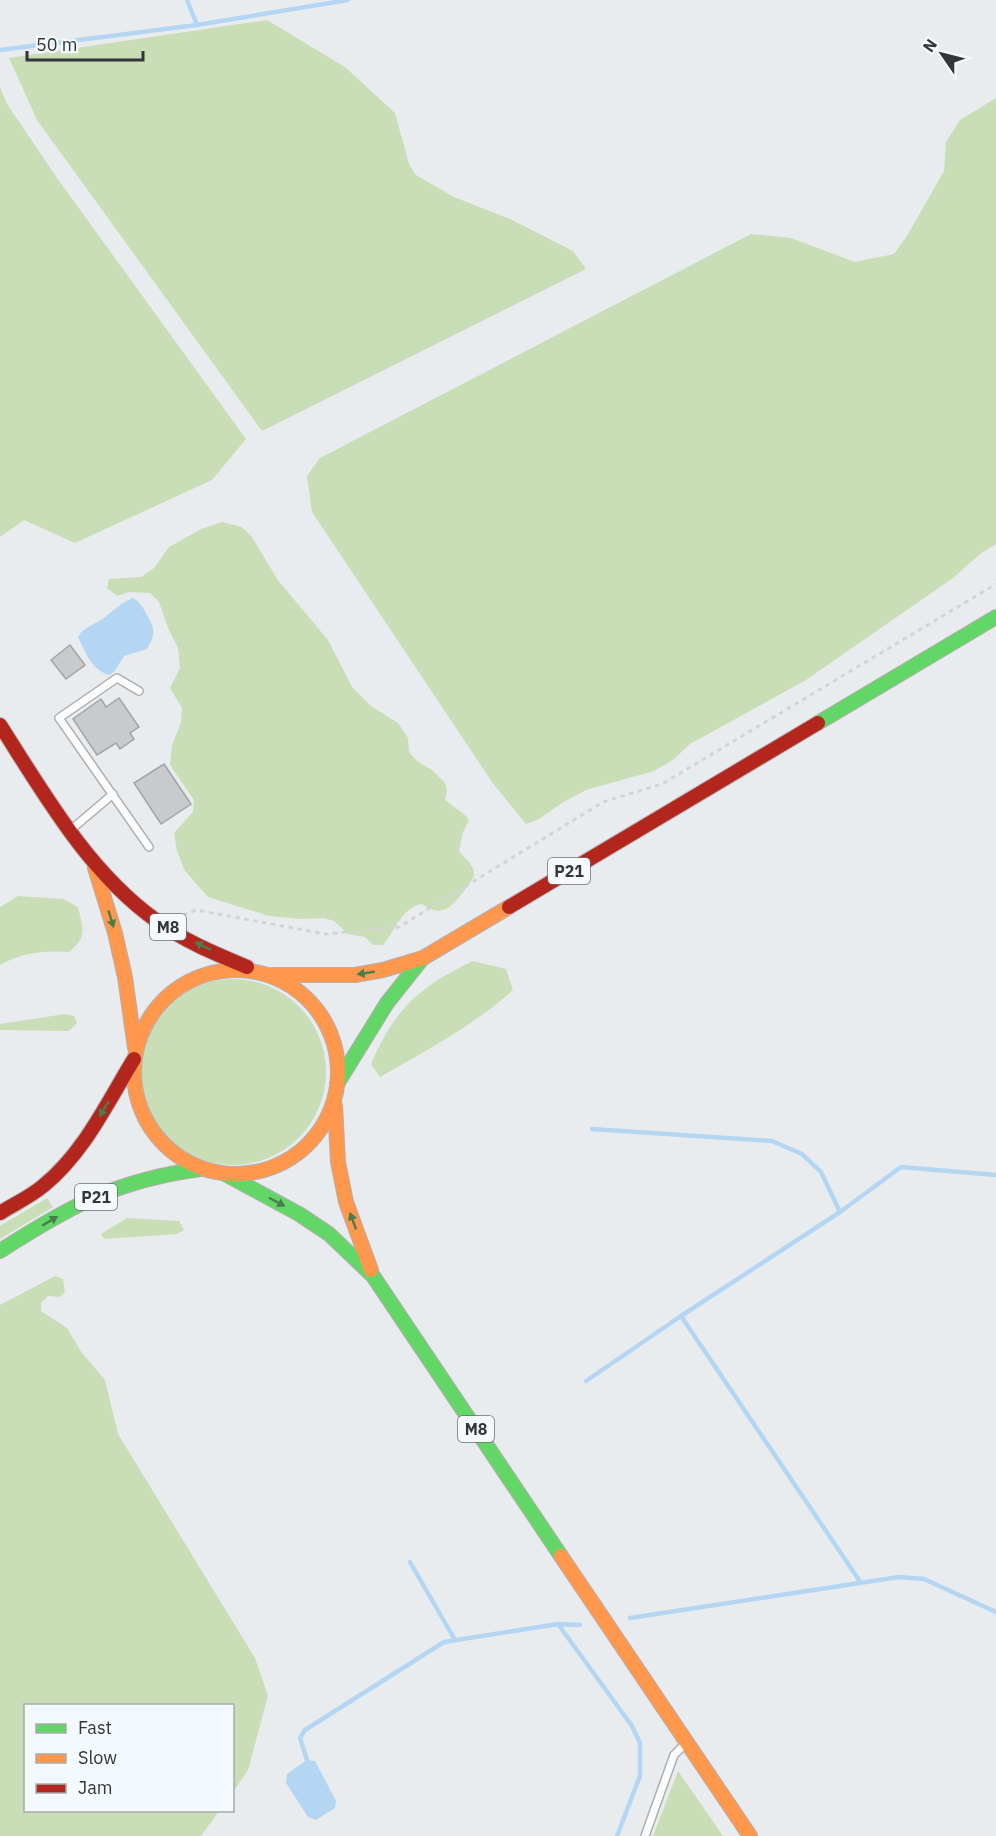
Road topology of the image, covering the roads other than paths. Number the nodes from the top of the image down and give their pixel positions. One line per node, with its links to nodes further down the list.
1 (996, 617): 8 (main road, Р21)
2 (139, 691): 4 (lane)
3 (0, 725): 5 (main road, М8)
4 (113, 795): 5 (lane); 6 (lane)
5 (71, 830): 7 (main road, М8)
6 (149, 846)
7 (94, 863): 9 (main road, М8, one-way to 7); 11 (main road, М8, one-way to 11)
8 (423, 958): 10 (main road, Р21, one-way to 10); 12 (main road, Р21)
9 (256, 971): 10 (main road, М8); 11 (main road, М8)
10 (272, 975): 12 (main road, М8)
11 (135, 1054): 14 (main road, М8); 16 (main road, Р21, one-way to 16)
12 (338, 1083): 13 (main road, М8)
13 (334, 1099): 15 (main road, М8); 18 (main road, М8, one-way to 13)
14 (201, 1169): 15 (main road, М8); 17 (main road, Р21, one-way to 14)
15 (225, 1174): 18 (main road, М8, one-way to 18)
16 (0, 1213)
17 (0, 1251)
18 (373, 1276): 19 (main road, М8)
19 (686, 1743): 20 (lane); 21 (main road, М8)
20 (645, 1836)
21 (750, 1836)

